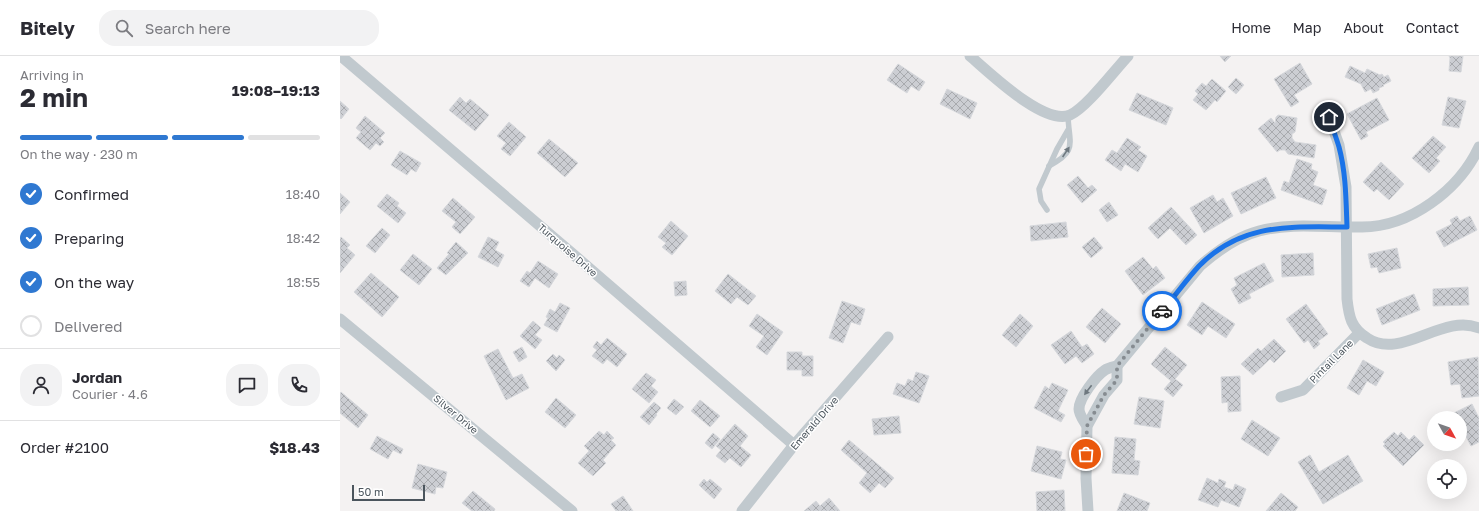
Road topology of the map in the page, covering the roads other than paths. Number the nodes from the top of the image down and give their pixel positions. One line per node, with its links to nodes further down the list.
1 (341, 56): 18 (street, Turquoise Drive)
2 (970, 56): 4 (street)
3 (1128, 56): 4 (street)
4 (1064, 116): 6 (lane)
5 (1329, 117): 10 (street)
6 (1068, 130): 8 (lane); 8 (lane, one-way to 6)
7 (1479, 147): 10 (street)
8 (1049, 166): 9 (lane)
9 (1047, 210)
10 (1347, 227): 13 (street); 15 (street)
11 (340, 319): 19 (street, Silver Drive)
12 (1479, 328): 13 (street)
13 (1359, 333): 16 (street, Pintail Lane)
14 (888, 338): 18 (street, Emerald Drive)
15 (1117, 366): 17 (street); 17 (street, one-way to 17)
16 (1281, 397)
17 (1087, 426): 21 (street)
18 (794, 445): 20 (street, Emerald Drive)
19 (572, 511)
20 (742, 511)
21 (1088, 511)

